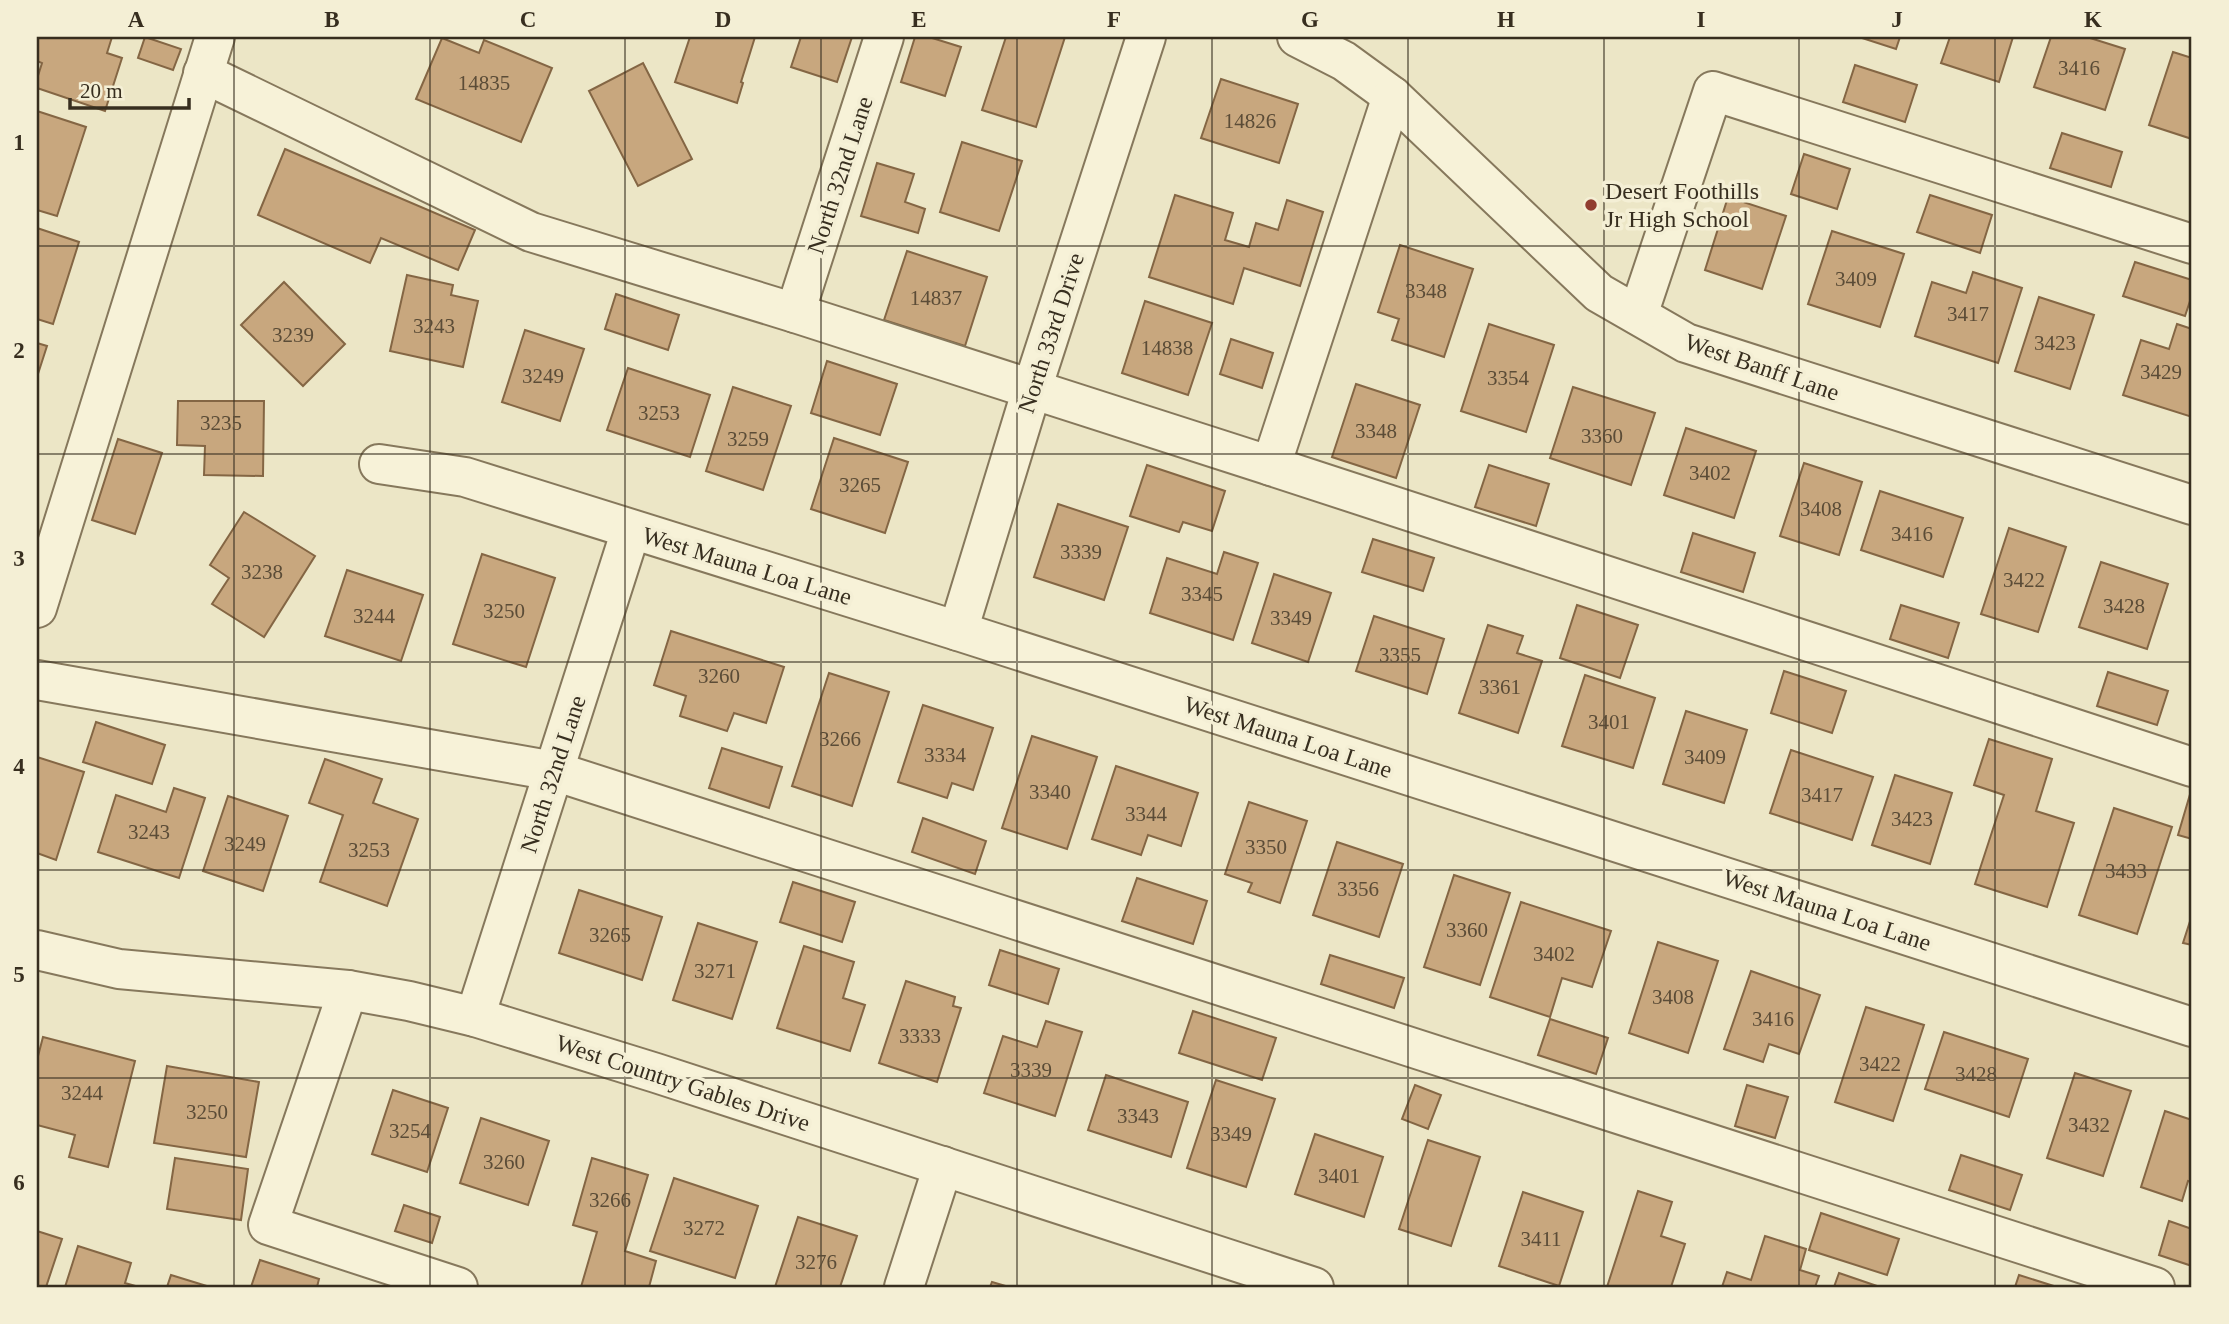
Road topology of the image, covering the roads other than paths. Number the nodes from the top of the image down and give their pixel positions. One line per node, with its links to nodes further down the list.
1 (215, 37): 5 (street)
2 (884, 37): 8 (street, North 32nd Lane)
3 (1146, 37): 10 (street, North 33rd Drive)
4 (1297, 37): 6 (street, West Banff Lane)
5 (203, 73): 8 (street); 15 (street)
6 (1392, 96): 9 (street, West Banff Lane); 12 (street)
7 (2192, 244): 9 (street)
8 (795, 313): 10 (street)
9 (1638, 315): 13 (street, West Banff Lane)
10 (1032, 389): 12 (street); 16 (street, North 33rd Drive)
11 (379, 464): 14 (street, West Mauna Loa Lane)
12 (1271, 466): 18 (street)
13 (2192, 505)
14 (631, 530): 16 (street, West Mauna Loa Lane); 19 (street, North 32nd Lane)
15 (37, 608)
16 (958, 631): 23 (street, West Mauna Loa Lane)
17 (37, 680): 19 (street)
18 (2192, 767)
19 (554, 771): 22 (street, North 32nd Lane); 28 (street)
20 (37, 950): 21 (street, West Country Gables Drive)
21 (348, 990): 22 (street, West Country Gables Drive); 25 (street)
22 (475, 1017): 24 (street, West Country Gables Drive)
23 (2192, 1027)
24 (943, 1166): 26 (street); 27 (street, West Country Gables Drive)
25 (458, 1287)
26 (904, 1287)
27 (1314, 1287)
28 (2155, 1287)

